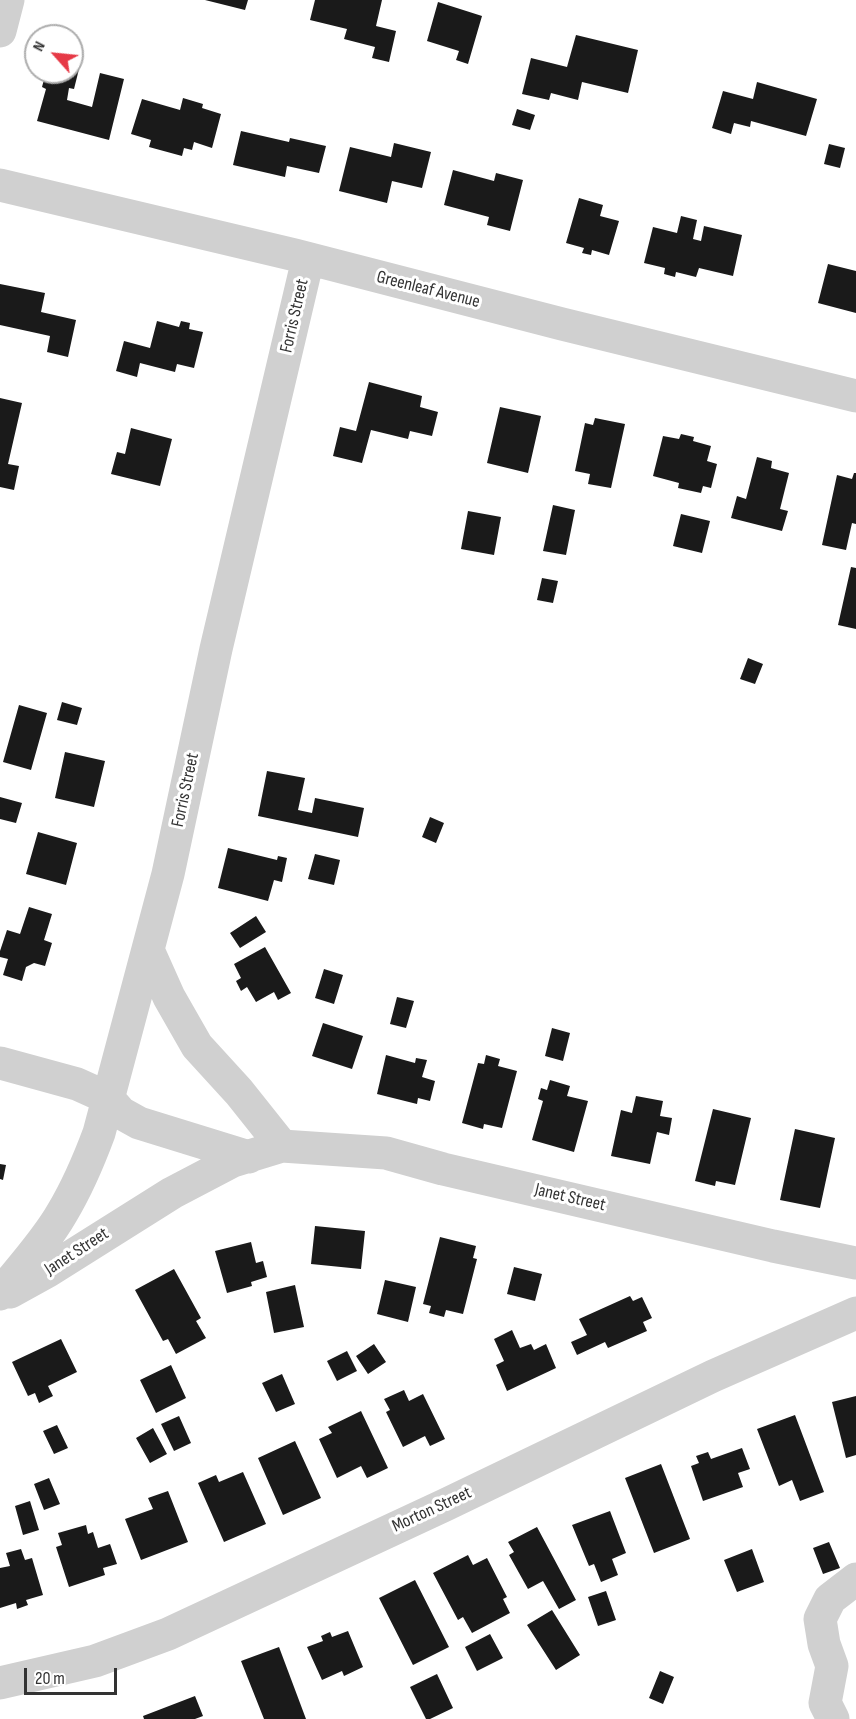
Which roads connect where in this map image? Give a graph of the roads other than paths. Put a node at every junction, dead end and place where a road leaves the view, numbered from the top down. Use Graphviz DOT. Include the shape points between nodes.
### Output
graph roads {
  1 [pos="8,0"];
  2 [pos="0,31"];
  3 [pos="0,185"];
  4 [pos="308,259"];
  5 [pos="856,396"];
  6 [pos="148,950"];
  7 [pos="0,1063"];
  8 [pos="108,1098"];
  9 [pos="282,1146"];
  10 [pos="249,1156"];
  11 [pos="856,1263"];
  12 [pos="0,1296"];
  13 [pos="856,1313"];
  14 [pos="856,1579"];
  15 [pos="0,1683"];
  16 [pos="833,1719"];
  1 -- 2 [label="street"];
  3 -- 4 [label="street, Greenleaf Avenue"];
  4 -- 5 [label="street, Greenleaf Avenue"];
  4 -- 6 [label="street, Forris Street"];
  6 -- 8 [label="street, Forris Street"];
  6 -- 9 [label="street" via="197,1046"];
  7 -- 8 [label="street" via="77,1084"];
  8 -- 10 [label="street" via="121,1113 139,1123"];
  8 -- 12 [label="street, Forris Street" via="89,1161 63,1212"];
  9 -- 10 [label="street, Janet Street"];
  9 -- 11 [label="street, Janet Street" via="386,1153"];
  10 -- 12 [label="street, Janet Street" via="172,1193 48,1271"];
  13 -- 15 [label="street, Morton Street" via="713,1376 168,1634 95,1661"];
  14 -- 16 [label="street" via="830,1599 820,1619 832,1666 825,1703"];
}
